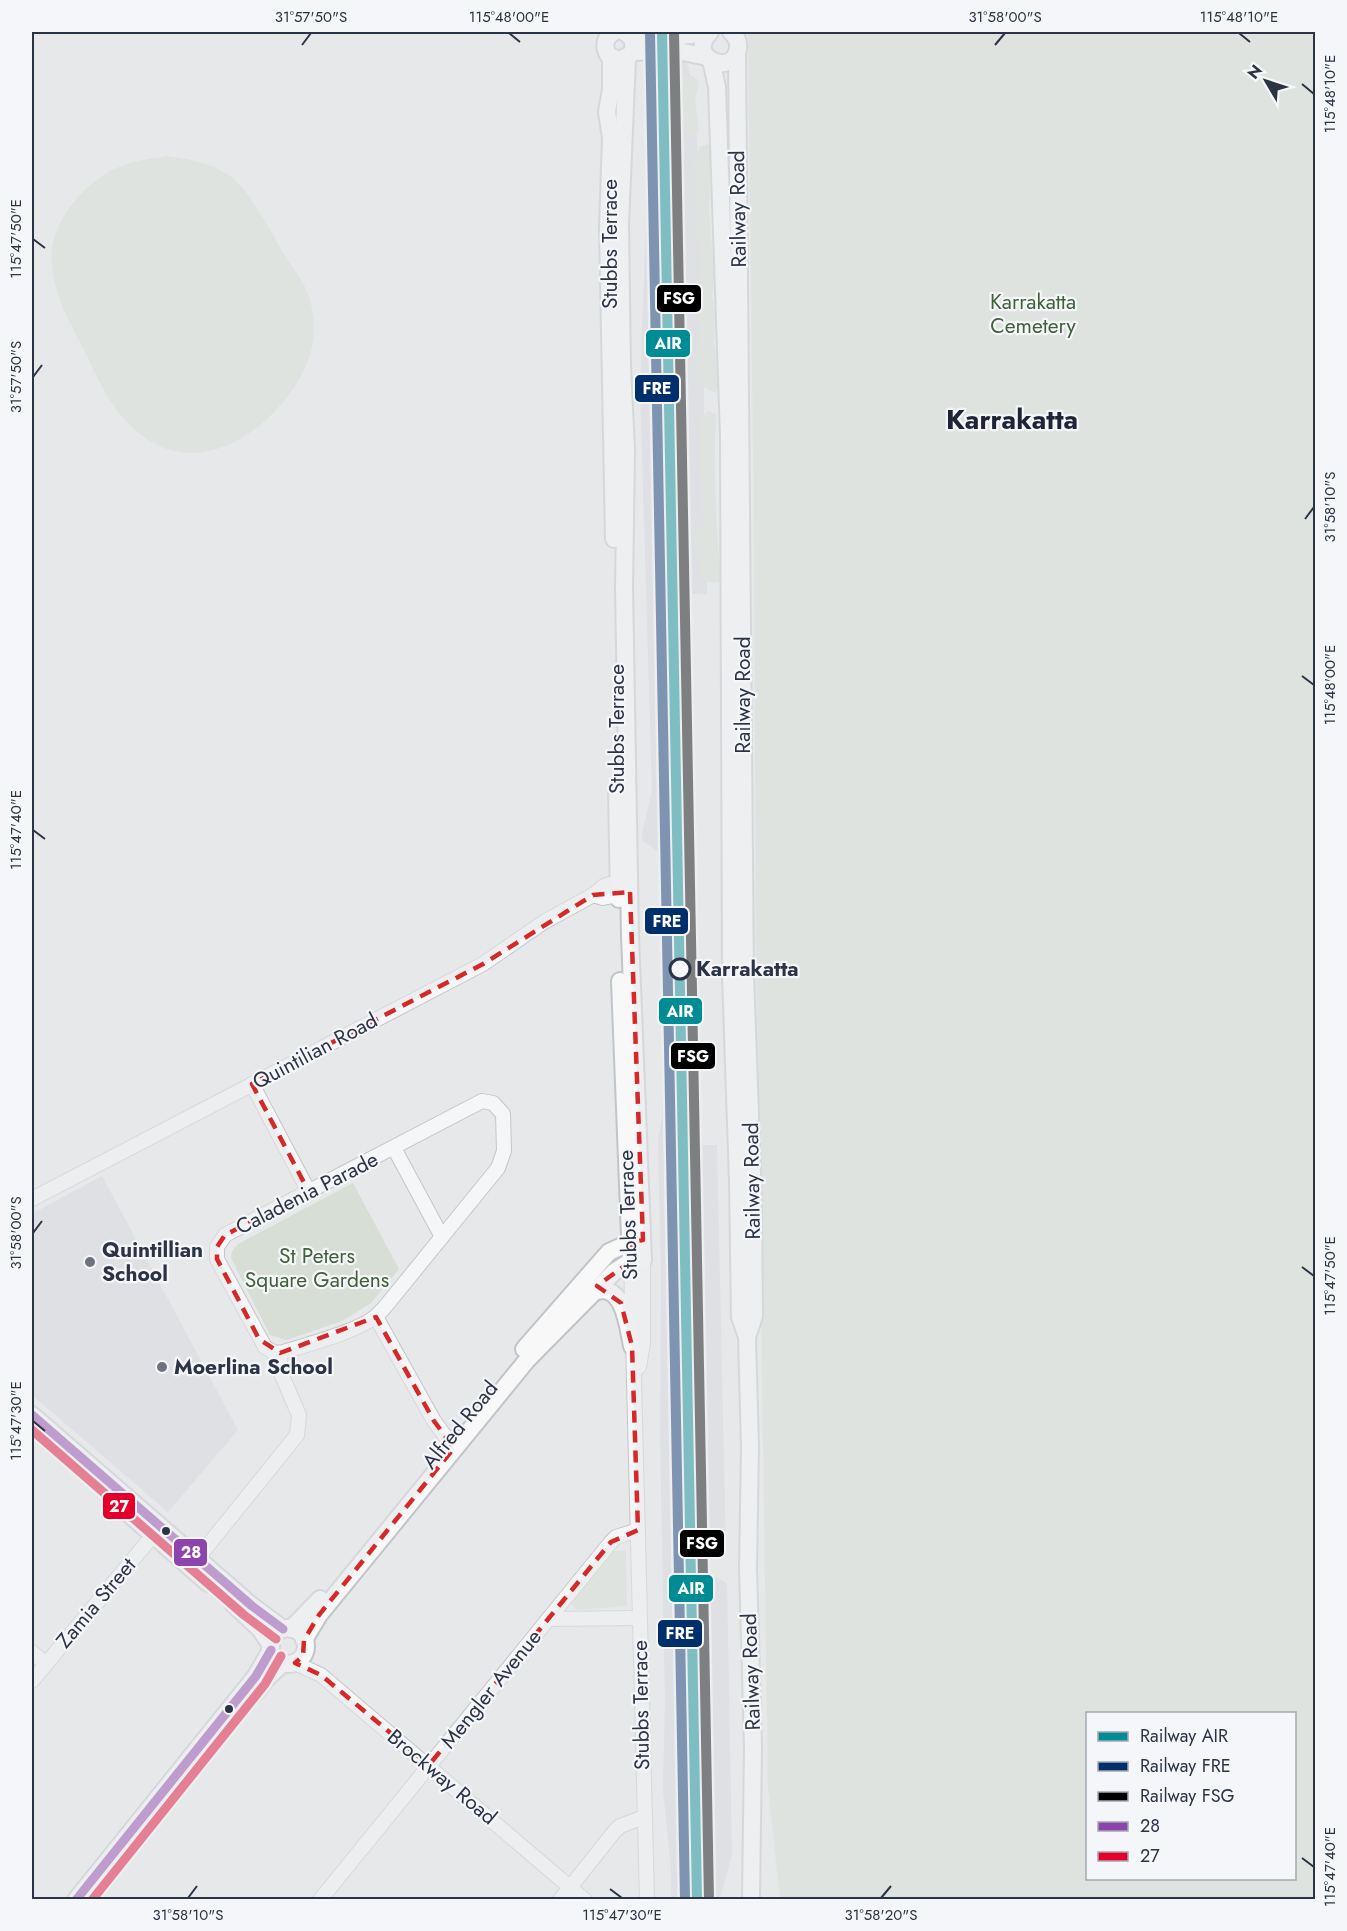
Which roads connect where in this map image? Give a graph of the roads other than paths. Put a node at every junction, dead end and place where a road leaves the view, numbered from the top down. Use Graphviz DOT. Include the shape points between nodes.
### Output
graph roads {
  1 [pos="709,32"];
  2 [pos="733,32"];
  3 [pos="621,40"];
  4 [pos="737,52"];
  5 [pos="709,59"];
  6 [pos="624,888"];
  7 [pos="252,1084"];
  8 [pos="394,1148"];
  9 [pos="309,1192"];
  10 [pos="32,1199"];
  11 [pos="442,1237"];
  12 [pos="637,1241"];
  13 [pos="637,1261"];
  14 [pos="594,1292"];
  15 [pos="376,1317"];
  16 [pos="747,1337"];
  17 [pos="632,1346"];
  18 [pos="280,1353"];
  19 [pos="635,1402"];
  20 [pos="32,1415"];
  21 [pos="32,1430"];
  22 [pos="451,1444"];
  23 [pos="157,1530"];
  24 [pos="638,1530"];
  25 [pos="194,1563"];
  26 [pos="548,1618"];
  27 [pos="639,1618"];
  28 [pos="293,1633"];
  29 [pos="271,1647"];
  30 [pos="32,1652"];
  31 [pos="289,1663"];
  32 [pos="46,1664"];
  33 [pos="32,1681"];
  34 [pos="429,1765"];
  35 [pos="644,1817"];
  36 [pos="752,1879"];
  37 [pos="570,1887"];
  38 [pos="76,1899"];
  39 [pos="88,1899"];
  40 [pos="320,1899"];
  41 [pos="560,1899"];
  42 [pos="585,1899"];
  43 [pos="647,1899"];
  44 [pos="751,1899"];
  45 [pos="756,1899"];
  1 -- 3 [label="main road"];
  1 -- 5 [label="main road, Railway Road" via="703,42"];
  2 -- 4 [label="main road, Railway Road"];
  3 -- 5 [label="main road"];
  3 -- 6 [label="main road, Stubbs Terrace" via="607,112 611,138 609,367"];
  4 -- 5 [label="main road" via="726,62"];
  4 -- 16 [label="main road, Railway Road" via="745,986 754,1316"];
  5 -- 16 [label="main road, Railway Road" via="717,87 729,436 731,976 740,1317"];
  6 -- 7 [label="street, Quintilian Road" via="603,898 593,895 544,922 483,964"];
  6 -- 12 [label="main road, Stubbs Terrace" via="621,1029"];
  7 -- 9 [label="street"];
  7 -- 10 [label="street, Quintilian Road"];
  8 -- 9 [label="street, Caladenia Parade"];
  8 -- 11 [label="street"];
  8 -- 11 [label="street, Caladenia Parade" via="482,1101 493,1103 503,1114 504,1151 498,1167"];
  9 -- 18 [label="street, Caladenia Parade" via="225,1235 217,1247 217,1260 259,1339 265,1347"];
  11 -- 15 [label="street, Caladenia Parade"];
  12 -- 13 [label="main road, Stubbs Terrace"];
  12 -- 22 [label="main road, Alfred Road" via="609,1252 531,1340"];
  13 -- 14 [label="main road, Alfred Road" via="614,1272"];
  13 -- 17 [label="street, Stubbs Terrace"];
  13 -- 19 [label="street, Stubbs Terrace" via="642,1343"];
  14 -- 17 [label="main road" via="605,1290 621,1303"];
  14 -- 22 [label="main road, Alfred Road"];
  15 -- 18 [label="street, Caladenia Parade"];
  15 -- 22 [label="street"];
  16 -- 36 [label="main road, Railway Road"];
  17 -- 19 [label="street, Stubbs Terrace"];
  18 -- 25 [label="street" via="280,1371 299,1415 297,1435"];
  19 -- 24 [label="street, Stubbs Terrace"];
  20 -- 23 [label="main road"];
  21 -- 23 [label="main road"];
  22 -- 28 [label="main road, Alfred Road" via="319,1615"];
  23 -- 25 [label="main road"];
  23 -- 32 [label="street, Zamia Street"];
  24 -- 26 [label="street, Mengler Avenue" via="616,1537"];
  24 -- 27 [label="street, Stubbs Terrace"];
  25 -- 28 [label="main road"];
  25 -- 29 [label="main road" via="246,1615"];
  26 -- 27 [label="street, Mengler Avenue"];
  26 -- 34 [label="street, Mengler Avenue"];
  27 -- 35 [label="street, Stubbs Terrace"];
  28 -- 29 [label="main road, Alfred Road" via="274,1635"];
  28 -- 31 [label="main road, Alfred Road" via="306,1645 303,1656"];
  29 -- 31 [label="main road" via="275,1658"];
  29 -- 38 [label="main road, Alfred Road" via="256,1676"];
  30 -- 32 [label="street"];
  31 -- 34 [label="street, Brockway Road" via="321,1675"];
  31 -- 39 [label="main road, Alfred Road" via="266,1679"];
  32 -- 33 [label="street, Zamia Street"];
  34 -- 37 [label="street, Brockway Road"];
  34 -- 40 [label="street, Mengler Avenue"];
  35 -- 37 [label="street" via="620,1826"];
  35 -- 43 [label="street, Stubbs Terrace"];
  36 -- 44 [label="main road, Railway Road"];
  36 -- 45 [label="main road"];
  37 -- 41 [label="street"];
  37 -- 42 [label="street, Brockway Road"];
}
